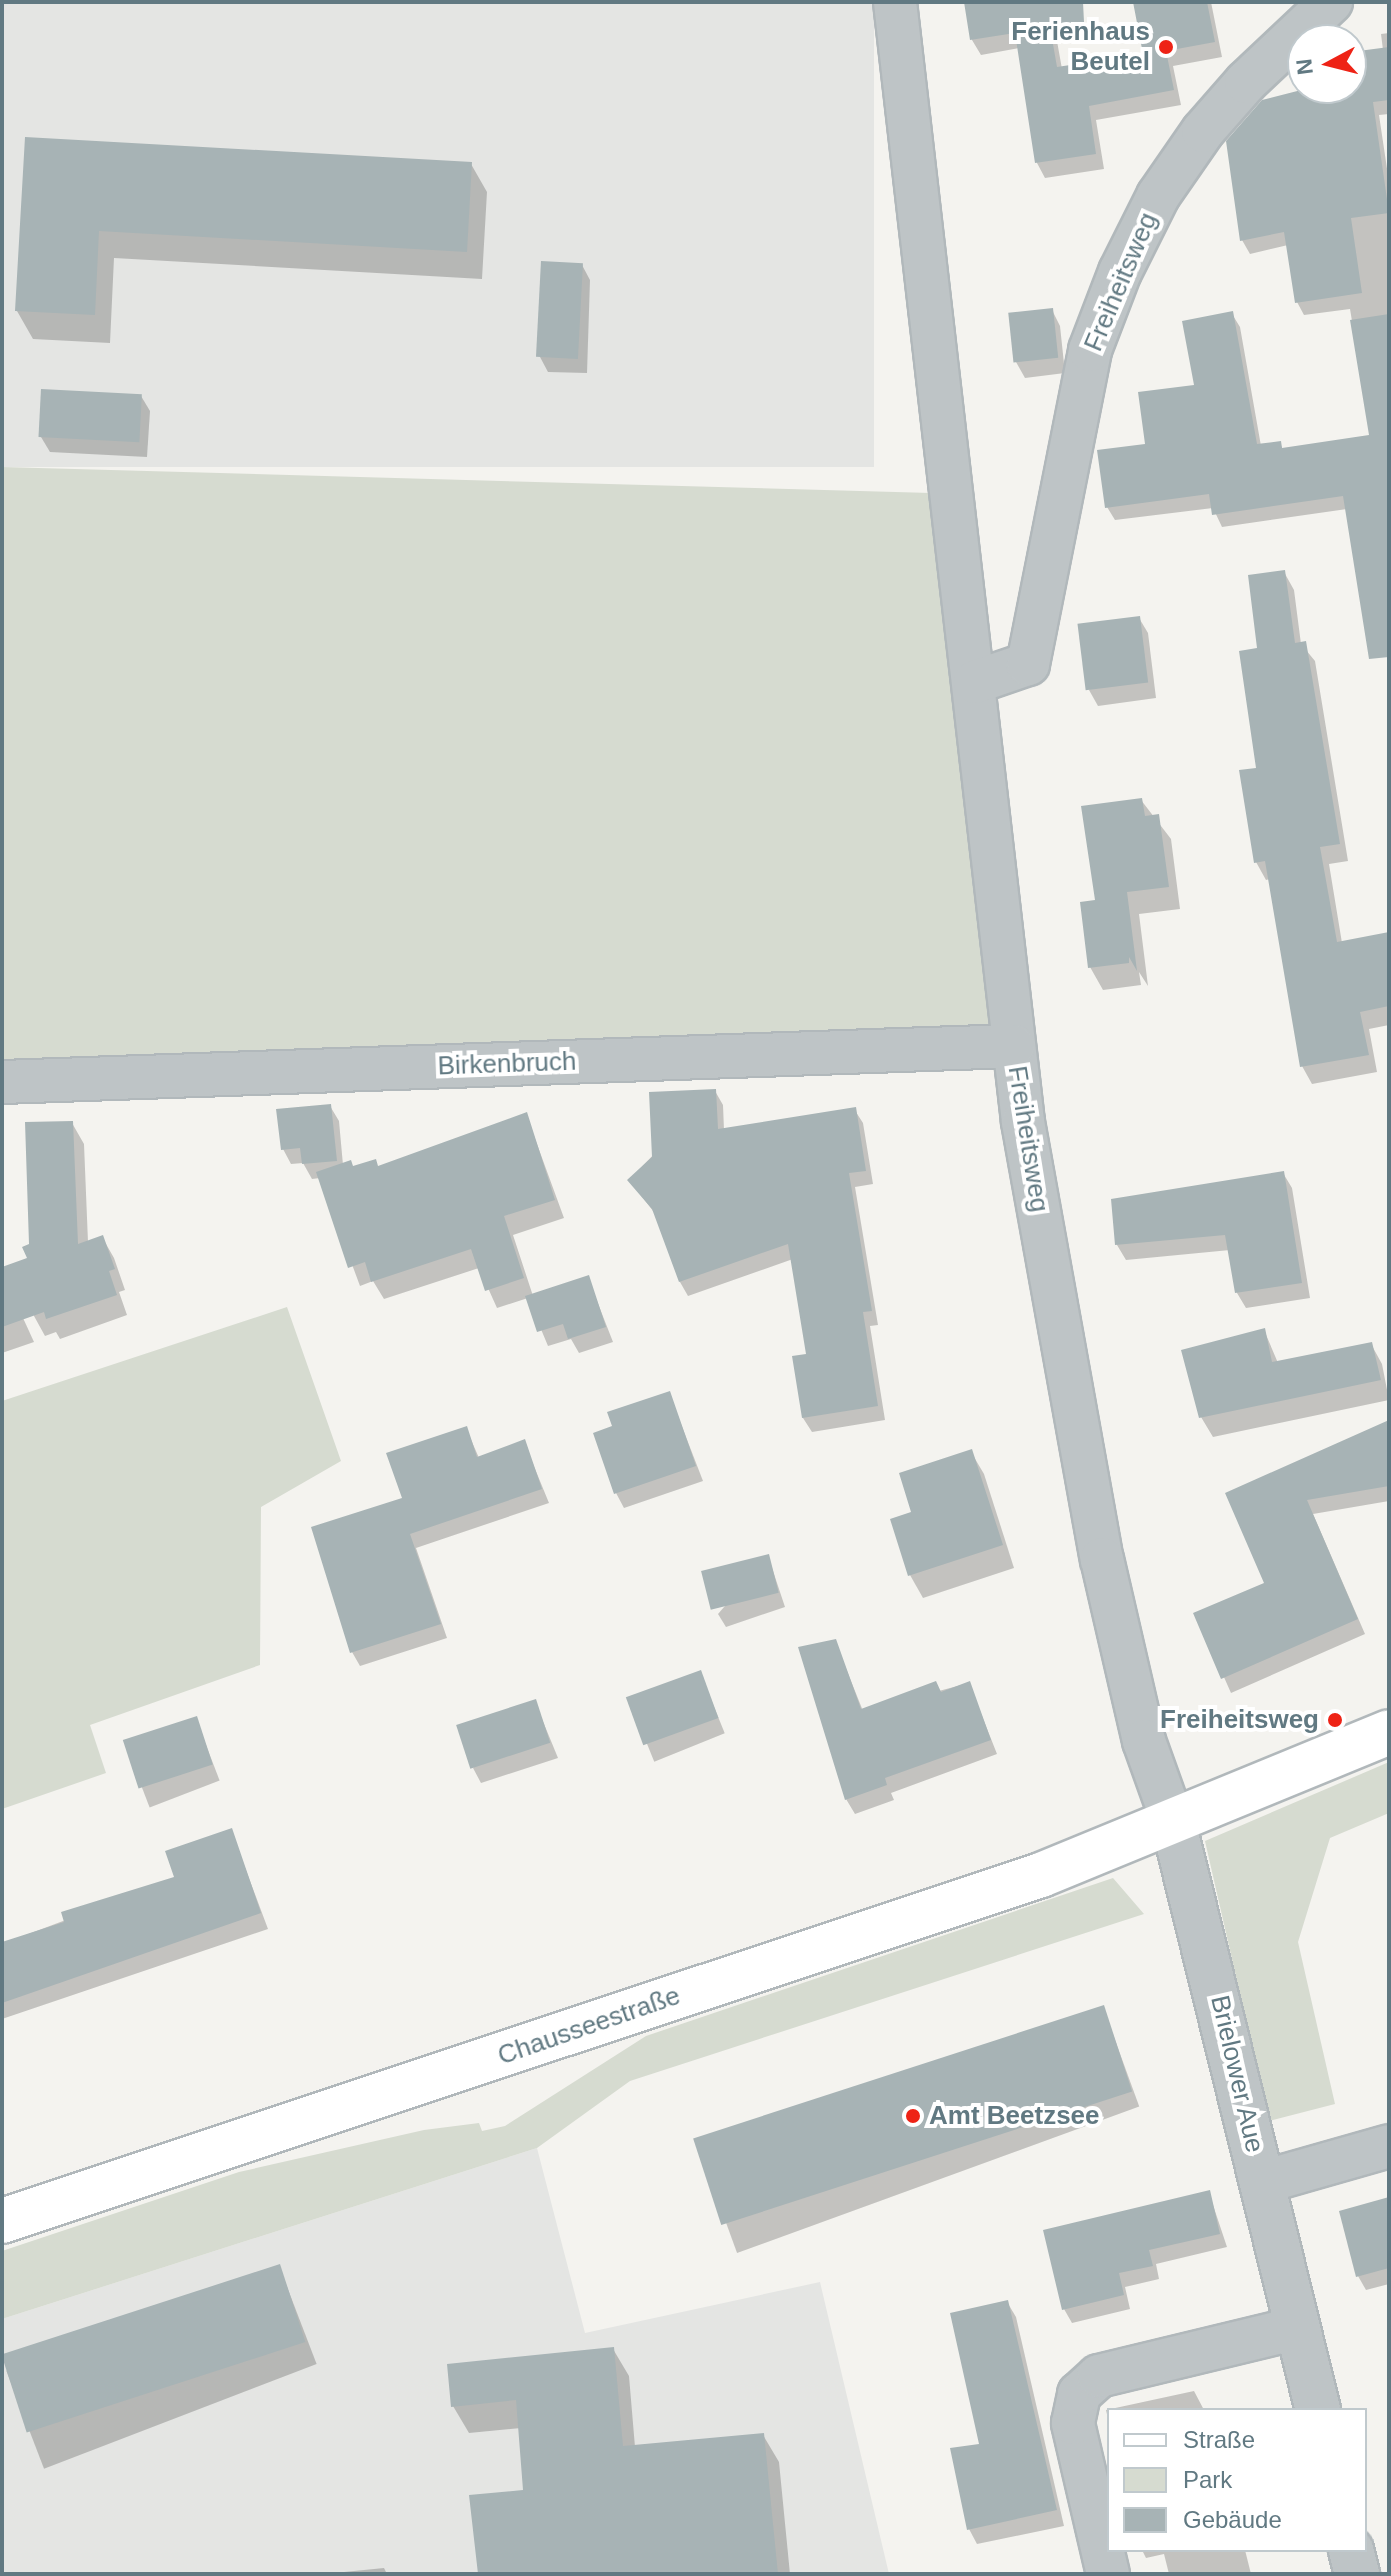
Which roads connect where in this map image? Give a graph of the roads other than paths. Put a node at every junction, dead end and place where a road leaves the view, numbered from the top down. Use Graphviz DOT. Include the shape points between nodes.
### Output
graph roads {
  1 [pos="895,2"];
  2 [pos="1331,2"];
  3 [pos="975,682"];
  4 [pos="1013,1046"];
  5 [pos="2,1082"];
  6 [pos="1389,1732"];
  7 [pos="1173,1822"];
  8 [pos="1389,2146"];
  9 [pos="1263,2182"];
  10 [pos="2,2221"];
  11 [pos="1298,2328"];
  12 [pos="1318,2408"];
  13 [pos="1352,2552"];
  14 [pos="1108,2574"];
  15 [pos="1357,2574"];
  1 -- 3 [label="street, Freiheitsweg"];
  2 -- 3 [label="street, Freiheitsweg" via="1238,92 1158,196 1120,272 1090,350 1028,664"];
  3 -- 4 [label="street, Freiheitsweg"];
  4 -- 5 [label="street, Birkenbruch"];
  4 -- 7 [label="street, Freiheitsweg" via="1102,1559 1144,1741"];
  6 -- 7 [label="main road, Chausseestraße"];
  7 -- 9 [label="street, Brielower Aue"];
  7 -- 10 [label="main road, Chausseestraße" via="1041,1875"];
  8 -- 9 [label="street"];
  9 -- 11 [label="street, Brielower Aue"];
  11 -- 12 [label="street, Brielower Aue"];
  11 -- 14 [label="street" via="1099,2376 1079,2394 1073,2423"];
  13 -- 15 [label="street"];
}
